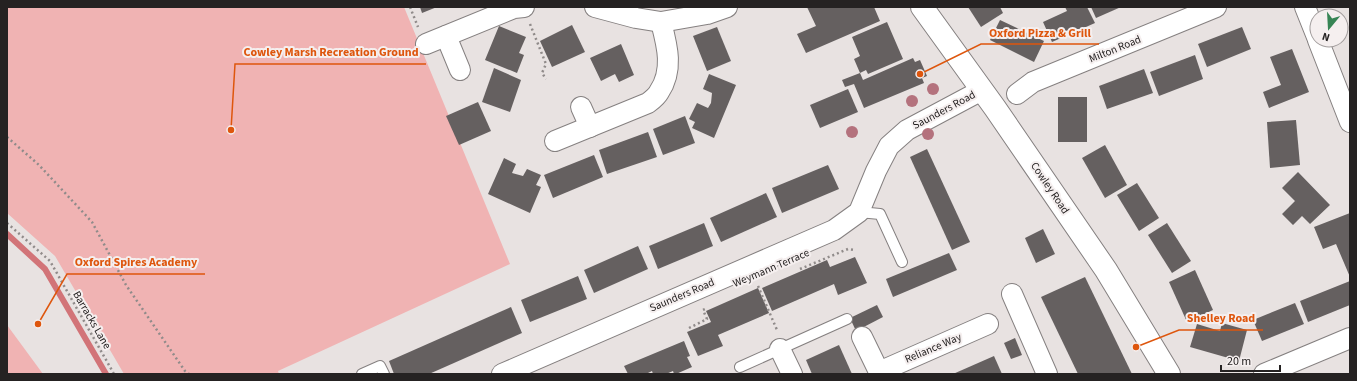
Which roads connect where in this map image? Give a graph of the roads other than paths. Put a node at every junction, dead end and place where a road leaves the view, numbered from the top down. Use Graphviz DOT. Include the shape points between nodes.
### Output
graph roads {
  1 [pos="524,7"];
  2 [pos="595,7"];
  3 [pos="728,7"];
  4 [pos="922,7"];
  5 [pos="1216,7"];
  6 [pos="1305,7"];
  7 [pos="1309,17"];
  8 [pos="661,22"];
  9 [pos="446,36"];
  10 [pos="426,44"];
  11 [pos="1321,48"];
  12 [pos="460,70"];
  13 [pos="982,90"];
  14 [pos="1017,94"];
  15 [pos="581,107"];
  16 [pos="1350,122"];
  17 [pos="590,127"];
  18 [pos="555,141"];
  19 [pos="859,212"];
  20 [pos="902,262"];
  21 [pos="1012,294"];
  22 [pos="847,319"];
  23 [pos="988,324"];
  24 [pos="862,337"];
  25 [pos="1350,338"];
  26 [pos="783,348"];
  27 [pos="740,367"];
  28 [pos="879,373"];
  29 [pos="362,374"];
  30 [pos="384,374"];
  31 [pos="502,374"];
  32 [pos="792,374"];
  33 [pos="1047,374"];
  34 [pos="1169,374"];
  35 [pos="1264,374"];
  1 -- 9 [label="street" via="514,8"];
  2 -- 8 [label="street"];
  3 -- 8 [label="street" via="707,14"];
  4 -- 13 [label="main road, Cowley Road"];
  5 -- 14 [label="street, Milton Road" via="1033,82"];
  6 -- 7 [label="street"];
  8 -- 17 [label="street" via="668,49 668,72 659,92 648,103"];
  9 -- 10 [label="street"];
  9 -- 12 [label="street"];
  11 -- 16 [label="street"];
  13 -- 19 [label="street, Saunders Road" via="907,130 889,146"];
  13 -- 34 [label="main road, Cowley Road" via="1106,270"];
  15 -- 17 [label="street"];
  17 -- 18 [label="street"];
  19 -- 20 [label="lane" via="880,214"];
  19 -- 31 [label="street, Saunders Road" via="834,230"];
  21 -- 33 [label="street"];
  22 -- 26 [label="lane"];
  23 -- 28 [label="street, Reliance Way"];
  24 -- 28 [label="street, Reliance Way"];
  25 -- 35 [label="street"];
  26 -- 27 [label="lane"];
  26 -- 32 [label="street"];
  29 -- 30 [label="lane" via="380,366"];
}
